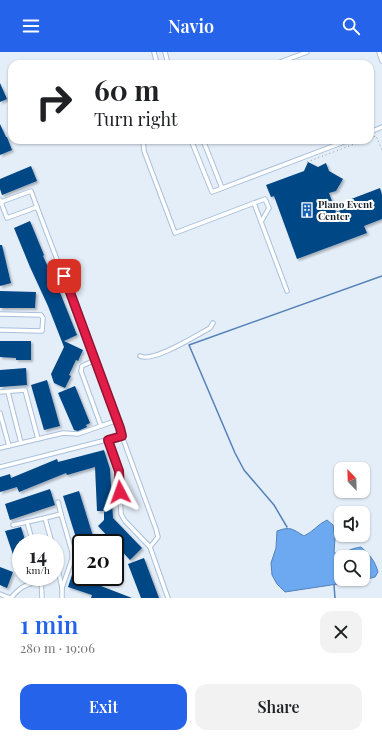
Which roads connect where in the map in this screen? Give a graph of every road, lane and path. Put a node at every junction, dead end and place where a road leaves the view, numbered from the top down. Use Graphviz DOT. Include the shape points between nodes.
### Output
graph roads {
  1 [pos="307,52"];
  2 [pos="379,52"];
  3 [pos="286,60"];
  4 [pos="382,61"];
  5 [pos="374,137"];
  6 [pos="143,144"];
  7 [pos="193,144"];
  8 [pos="205,144"];
  9 [pos="338,144"];
  10 [pos="382,150"];
  11 [pos="222,188"];
  12 [pos="0,201"];
  13 [pos="254,203"];
  14 [pos="37,207"];
  15 [pos="261,222"];
  16 [pos="287,291"];
  17 [pos="0,314"];
  18 [pos="213,323"];
  19 [pos="0,330"];
  20 [pos="140,356"];
  21 [pos="95,360"];
  22 [pos="0,392"];
  23 [pos="8,392"];
  24 [pos="0,413"];
  25 [pos="118,420"];
  26 [pos="101,426"];
  27 [pos="122,436"];
  28 [pos="38,439"];
  29 [pos="108,440"];
  30 [pos="22,443"];
  31 [pos="9,446"];
  32 [pos="0,448"];
  33 [pos="0,467"];
  34 [pos="58,502"];
  35 [pos="61,514"];
  36 [pos="45,518"];
  37 [pos="27,522"];
  38 [pos="13,525"];
  39 [pos="30,534"];
  40 [pos="49,534"];
  41 [pos="150,547"];
  42 [pos="24,586"];
  43 [pos="42,586"];
  44 [pos="62,588"];
  45 [pos="0,594"];
  46 [pos="11,598"];
  47 [pos="42,598"];
  48 [pos="62,598"];
  49 [pos="168,598"];
  1 -- 3 [label="lane"];
  2 -- 4 [label="lane"];
  5 -- 10 [label="path" via="376,136"];
  6 -- 13 [label="lane" via="175,233"];
  7 -- 11 [label="lane" via="212,192"];
  8 -- 11 [label="lane"];
  9 -- 11 [label="lane"];
  12 -- 14 [label="lane" via="8,218"];
  12 -- 14 [label="lane" via="31,190"];
  13 -- 15 [label="lane"];
  13 -- 15 [label="lane" via="265,199 267,203 268,208"];
  14 -- 21 [label="lane"];
  15 -- 16 [label="lane"];
  17 -- 19 [label="lane" via="41,315 44,318 42,331"];
  18 -- 20 [label="lane" via="210,328 167,351 148,358"];
  21 -- 25 [label="lane"];
  21 -- 26 [label="lane" via="82,366 80,371"];
  22 -- 23 [label="lane"];
  23 -- 28 [label="lane" via="25,390"];
  23 -- 30 [label="lane"];
  24 -- 31 [label="lane"];
  25 -- 26 [label="lane"];
  25 -- 27 [label="lane"];
  26 -- 28 [label="lane" via="78,434 63,433"];
  27 -- 29 [label="lane"];
  27 -- 41 [label="lane" via="158,537"];
  28 -- 30 [label="lane"];
  29 -- 33 [label="lane"];
  29 -- 41 [label="lane" via="119,471 121,514 125,522"];
  30 -- 31 [label="lane"];
  31 -- 32 [label="lane"];
  34 -- 35 [label="lane"];
  35 -- 36 [label="lane"];
  35 -- 44 [label="lane" via="72,552"];
  36 -- 37 [label="lane"];
  36 -- 40 [label="lane"];
  37 -- 38 [label="lane"];
  37 -- 39 [label="lane"];
  41 -- 49 [label="lane"];
  42 -- 46 [label="lane" via="18,588"];
  43 -- 47 [label="lane"];
  44 -- 48 [label="lane"];
  45 -- 46 [label="lane"];
}
